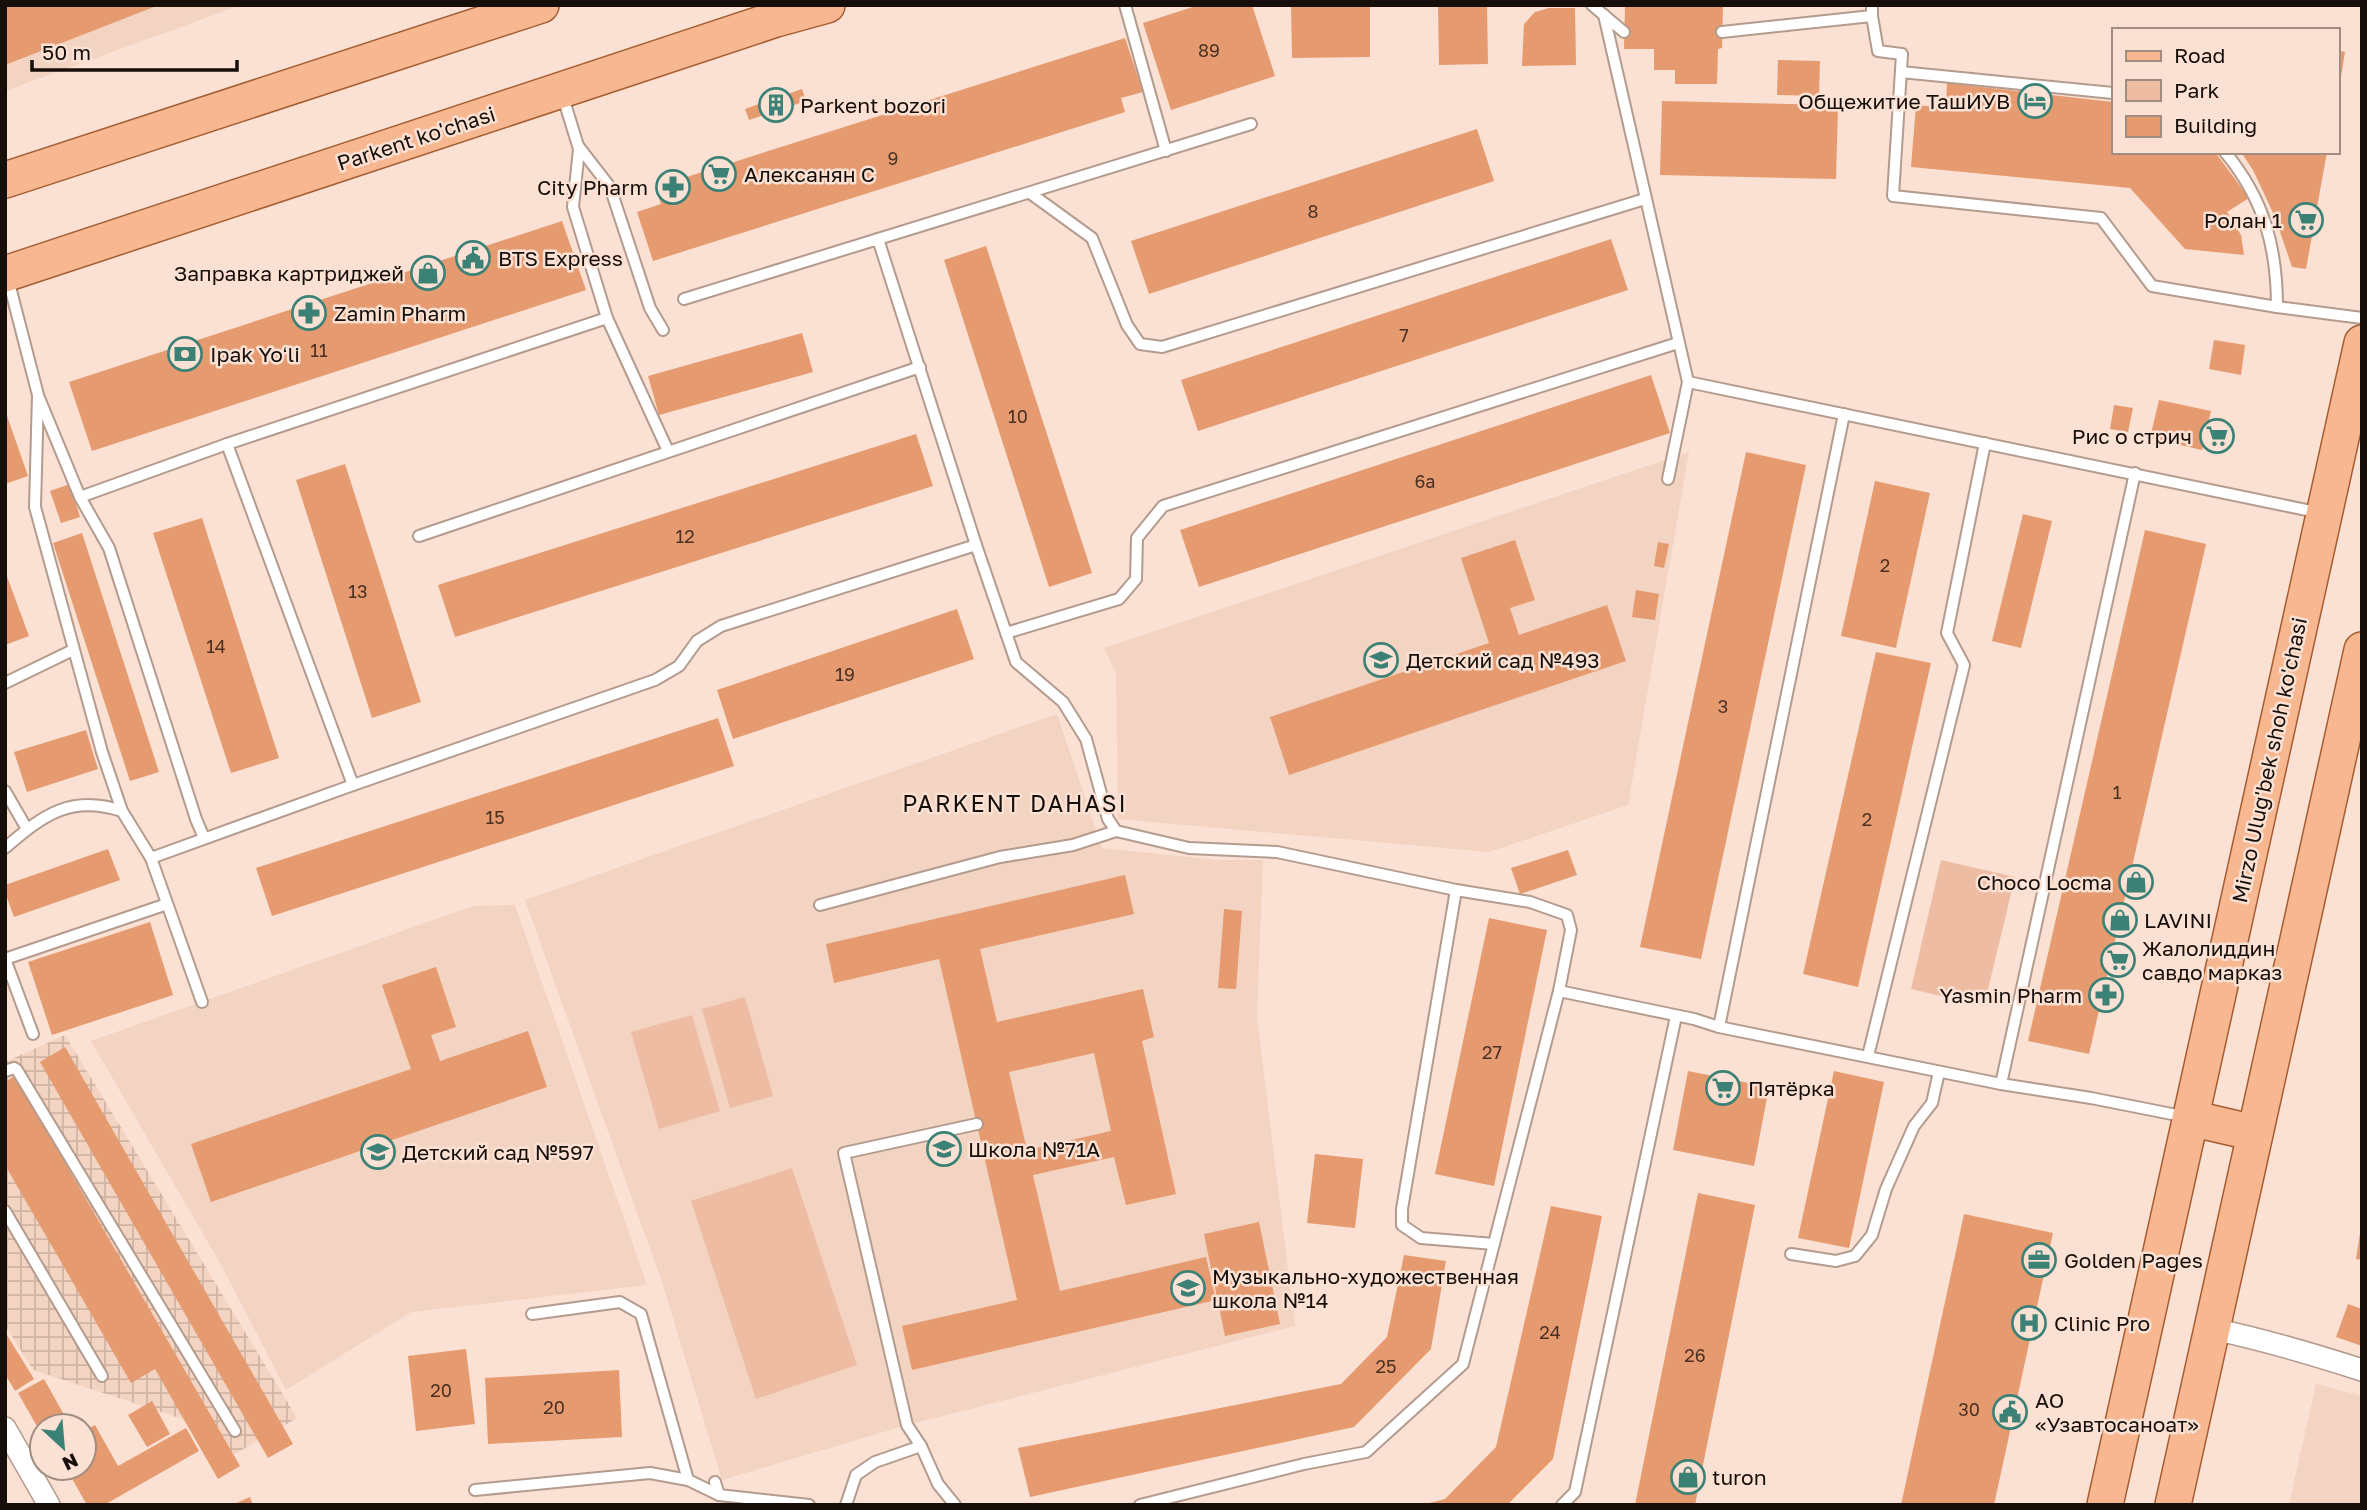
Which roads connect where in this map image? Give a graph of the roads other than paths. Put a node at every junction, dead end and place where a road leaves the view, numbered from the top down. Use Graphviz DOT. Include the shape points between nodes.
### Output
graph roads {
  1 [pos="541,5"];
  2 [pos="827,5"];
  3 [pos="1125,5"];
  4 [pos="1592,5"];
  5 [pos="1872,11"];
  6 [pos="1604,15"];
  7 [pos="1624,32"];
  8 [pos="1722,32"];
  9 [pos="1901,72"];
  10 [pos="560,90"];
  11 [pos="2112,93"];
  12 [pos="1251,124"];
  13 [pos="579,147"];
  14 [pos="1166,151"];
  15 [pos="2227,154"];
  16 [pos="5,180"];
  17 [pos="1030,192"];
  18 [pos="1645,199"];
  19 [pos="878,239"];
  20 [pos="6,274"];
  21 [pos="684,299"];
  22 [pos="2277,307"];
  23 [pos="607,318"];
  24 [pos="2362,318"];
  25 [pos="663,330"];
  26 [pos="1678,343"];
  27 [pos="2362,343"];
  28 [pos="920,367"];
  29 [pos="1688,382"];
  30 [pos="38,396"];
  31 [pos="1844,414"];
  32 [pos="1984,443"];
  33 [pos="227,444"];
  34 [pos="668,451"];
  35 [pos="2136,473"];
  36 [pos="1668,479"];
  37 [pos="80,497"];
  38 [pos="2324,514"];
  39 [pos="419,536"];
  40 [pos="976,545"];
  41 [pos="1006,633"];
  42 [pos="2362,649"];
  43 [pos="74,650"];
  44 [pos="5,684"];
  45 [pos="353,785"];
  46 [pos="5,790"];
  47 [pos="122,811"];
  48 [pos="27,829"];
  49 [pos="1116,831"];
  50 [pos="204,838"];
  51 [pos="5,848"];
  52 [pos="151,858"];
  53 [pos="1457,890"];
  54 [pos="167,904"];
  55 [pos="820,905"];
  56 [pos="5,959"];
  57 [pos="1559,991"];
  58 [pos="202,1002"];
  59 [pos="1676,1016"];
  60 [pos="1719,1027"];
  61 [pos="33,1034"];
  62 [pos="1868,1056"];
  63 [pos="5,1071"];
  64 [pos="1939,1072"];
  65 [pos="2001,1084"];
  66 [pos="2190,1118"];
  67 [pos="977,1124"];
  68 [pos="2255,1133"];
  69 [pos="5,1212"];
  70 [pos="1494,1244"];
  71 [pos="1791,1254"];
  72 [pos="533,1314"];
  73 [pos="2212,1329"];
  74 [pos="2362,1370"];
  75 [pos="102,1376"];
  76 [pos="5,1428"];
  77 [pos="235,1431"];
  78 [pos="920,1446"];
  79 [pos="688,1480"];
  80 [pos="715,1482"];
  81 [pos="475,1490"];
  82 [pos="719,1495"];
  83 [pos="49,1505"];
  84 [pos="809,1505"];
  85 [pos="846,1505"];
  86 [pos="955,1505"];
  87 [pos="1140,1505"];
  88 [pos="1562,1505"];
  89 [pos="2105,1505"];
  90 [pos="2173,1505"];
  1 -- 16 [label="main road"];
  2 -- 10 [label="main road, Parkent ko'chasi"];
  3 -- 14 [label="lane"];
  4 -- 6 [label="lane"];
  5 -- 8 [label="lane"];
  5 -- 9 [label="lane" via="1878,51 1902,54"];
  6 -- 7 [label="lane"];
  6 -- 18 [label="lane"];
  9 -- 11 [label="lane"];
  9 -- 22 [label="lane" via="1893,196 2101,218 2152,286"];
  10 -- 13 [label="lane"];
  10 -- 20 [label="main road, Parkent ko'chasi"];
  12 -- 14 [label="lane"];
  13 -- 23 [label="lane" via="573,207"];
  13 -- 25 [label="lane" via="610,187 650,309"];
  14 -- 17 [label="lane"];
  15 -- 22 [label="lane" via="2259,203 2273,246"];
  17 -- 18 [label="lane" via="1092,238 1127,325 1140,344 1162,348"];
  17 -- 19 [label="lane"];
  18 -- 26 [label="lane"];
  19 -- 21 [label="lane"];
  19 -- 28 [label="lane"];
  20 -- 30 [label="lane"];
  22 -- 24 [label="lane"];
  23 -- 33 [label="lane"];
  23 -- 34 [label="lane"];
  26 -- 29 [label="lane"];
  26 -- 41 [label="lane" via="1163,506 1137,538 1136,579 1119,599"];
  27 -- 38 [label="main road, Mirzo Ulug'bek shoh ko'chasi"];
  28 -- 34 [label="lane"];
  28 -- 40 [label="lane"];
  29 -- 31 [label="lane"];
  29 -- 36 [label="lane"];
  30 -- 37 [label="lane"];
  30 -- 43 [label="lane" via="35,506"];
  31 -- 32 [label="lane"];
  31 -- 60 [label="lane"];
  32 -- 35 [label="lane"];
  32 -- 62 [label="lane" via="1947,633 1964,665"];
  33 -- 37 [label="lane"];
  33 -- 45 [label="lane"];
  34 -- 39 [label="lane"];
  35 -- 38 [label="lane"];
  35 -- 65 [label="lane"];
  37 -- 50 [label="lane" via="109,548"];
  38 -- 66 [label="main road, Mirzo Ulug'bek shoh ko'chasi"];
  40 -- 41 [label="lane"];
  40 -- 45 [label="lane" via="721,626 697,641 679,666 655,680"];
  41 -- 49 [label="lane" via="1016,662 1063,702 1086,739 1108,819"];
  42 -- 68 [label="main road"];
  43 -- 44 [label="lane"];
  43 -- 47 [label="lane"];
  45 -- 50 [label="lane"];
  46 -- 48 [label="lane"];
  47 -- 48 [label="lane" via="83,803 59,810"];
  47 -- 52 [label="lane"];
  48 -- 51 [label="lane"];
  49 -- 53 [label="lane" via="1189,848 1277,852"];
  49 -- 55 [label="lane"];
  50 -- 52 [label="lane"];
  52 -- 54 [label="lane"];
  53 -- 57 [label="lane" via="1530,902 1567,915 1571,930"];
  53 -- 70 [label="lane" via="1402,1225 1421,1238"];
  54 -- 56 [label="lane"];
  54 -- 58 [label="lane"];
  56 -- 61 [label="lane"];
  57 -- 59 [label="lane"];
  57 -- 70 [label="lane"];
  59 -- 60 [label="lane"];
  59 -- 88 [label="lane" via="1575,1492"];
  60 -- 62 [label="lane"];
  62 -- 64 [label="lane"];
  63 -- 77 [label="lane" via="17,1070"];
  64 -- 65 [label="lane"];
  64 -- 71 [label="lane" via="1932,1103 1913,1126 1872,1235 1855,1256 1836,1261"];
  65 -- 66 [label="lane"];
  66 -- 68 [label="main road"];
  66 -- 89 [label="main road, Mirzo Ulug'bek shoh ko'chasi"];
  67 -- 78 [label="lane" via="844,1153 907,1425"];
  68 -- 73 [label="main road"];
  69 -- 75 [label="lane"];
  70 -- 87 [label="lane" via="1463,1364 1366,1452"];
  72 -- 79 [label="lane" via="620,1302 641,1314"];
  73 -- 74 [label="street"];
  73 -- 90 [label="main road"];
  76 -- 83 [label="street"];
  78 -- 85 [label="lane" via="875,1462 856,1475"];
  78 -- 86 [label="lane" via="938,1484"];
  79 -- 81 [label="lane" via="650,1473"];
  79 -- 82 [label="lane"];
  80 -- 82 [label="lane"];
  82 -- 84 [label="lane"];
}
